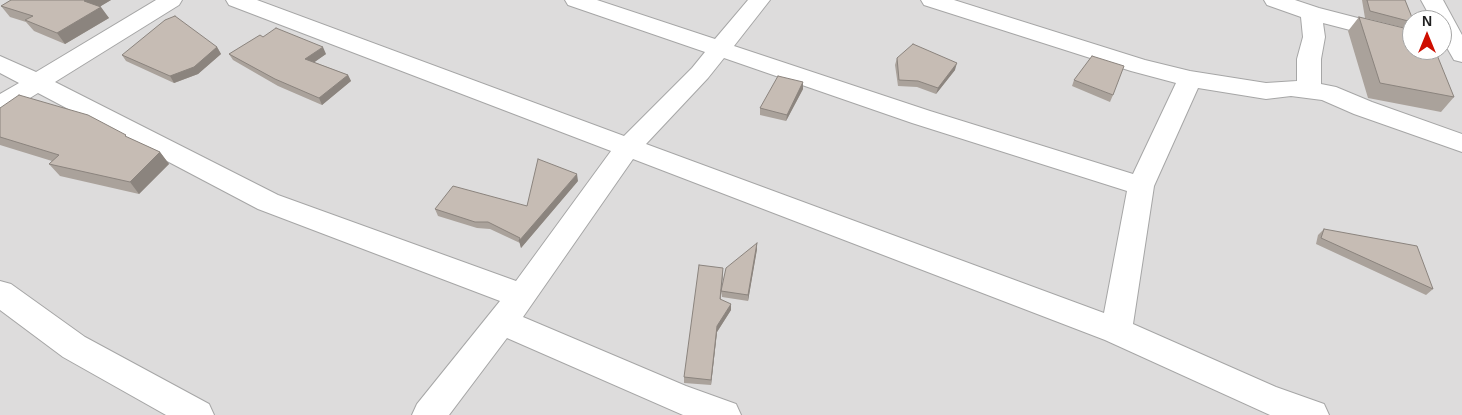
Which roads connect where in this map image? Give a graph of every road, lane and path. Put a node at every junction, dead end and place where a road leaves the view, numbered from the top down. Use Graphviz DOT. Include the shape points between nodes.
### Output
graph roads {
  1 [pos="171,0"];
  2 [pos="237,0"];
  3 [pos="576,0"];
  4 [pos="759,0"];
  5 [pos="1275,0"];
  6 [pos="1432,0"];
  7 [pos="943,1"];
  8 [pos="1310,13"];
  9 [pos="1402,36"];
  10 [pos="1456,47"];
  11 [pos="720,48"];
  12 [pos="0,63"];
  13 [pos="1190,79"];
  14 [pos="36,81"];
  15 [pos="1309,89"];
  16 [pos="0,105"];
  17 [pos="1462,143"];
  18 [pos="629,146"];
  19 [pos="1142,186"];
  20 [pos="0,293"];
  21 [pos="522,296"];
  22 [pos="502,322"];
  23 [pos="1116,330"];
  24 [pos="197,415"];
  25 [pos="429,415"];
  26 [pos="724,415"];
  27 [pos="1312,415"];
  1 -- 14 [label="street"];
  2 -- 18 [label="street"];
  3 -- 11 [label="street"];
  4 -- 11 [label="street"];
  5 -- 8 [label="street"];
  6 -- 10 [label="street"];
  7 -- 13 [label="street" via="1139,66"];
  8 -- 9 [label="street"];
  8 -- 15 [label="street" via="1314,37 1309,58"];
  11 -- 18 [label="street"];
  11 -- 19 [label="street" via="921,117"];
  12 -- 14 [label="street"];
  13 -- 15 [label="street" via="1266,91"];
  13 -- 19 [label="street"];
  14 -- 16 [label="street"];
  14 -- 21 [label="street" via="268,202"];
  15 -- 17 [label="street"];
  18 -- 21 [label="street"];
  18 -- 23 [label="street"];
  19 -- 23 [label="street"];
  20 -- 24 [label="street" via="74,347"];
  21 -- 22 [label="street"];
  22 -- 25 [label="street"];
  22 -- 26 [label="street"];
  23 -- 27 [label="street" via="1268,399"];
}
